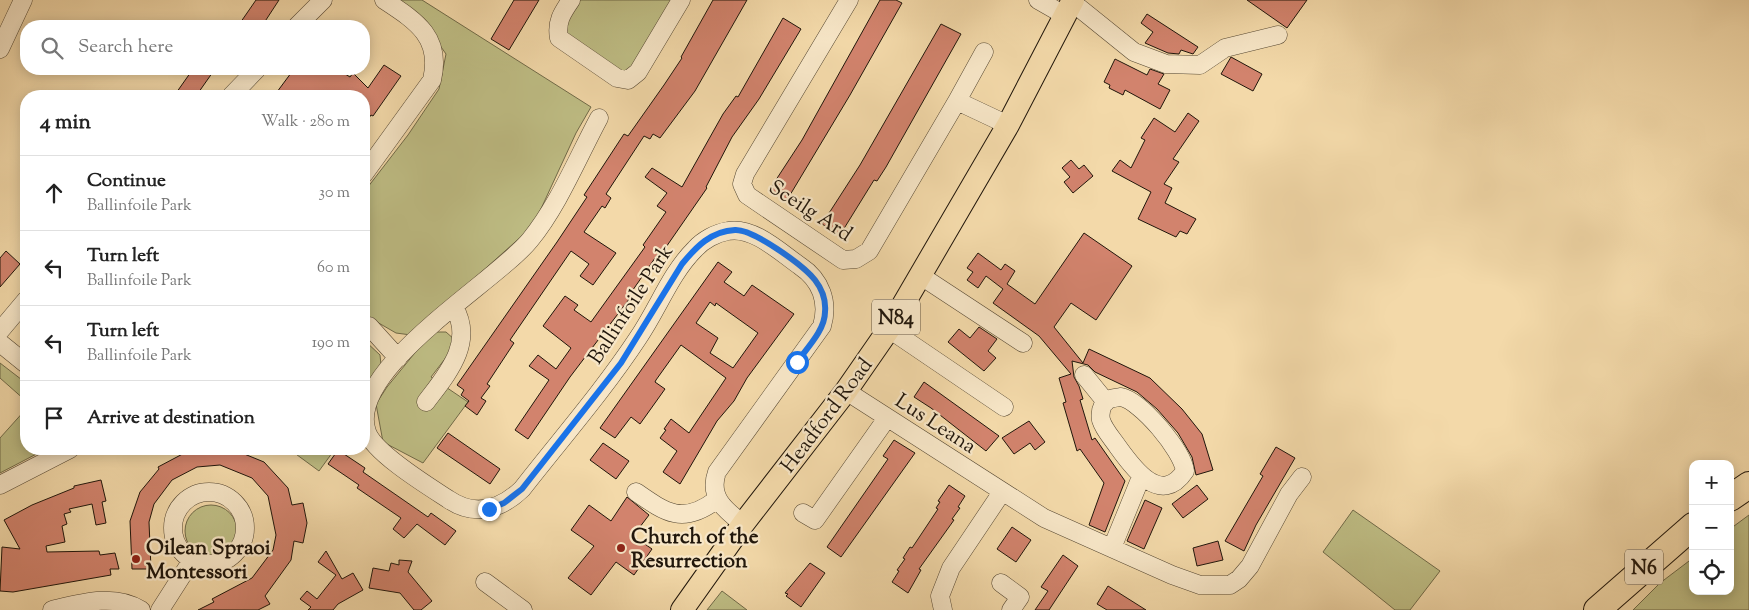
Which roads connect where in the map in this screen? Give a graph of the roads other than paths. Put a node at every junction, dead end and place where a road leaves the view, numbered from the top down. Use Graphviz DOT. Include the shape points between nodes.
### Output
graph roads {
  1 [pos="23,0"];
  2 [pos="323,0"];
  3 [pos="384,0"];
  4 [pos="571,0"];
  5 [pos="681,0"];
  6 [pos="849,0"];
  7 [pos="1038,0"];
  8 [pos="1071,6"];
  9 [pos="303,20"];
  10 [pos="1278,35"];
  11 [pos="0,49"];
  12 [pos="984,52"];
  13 [pos="251,75"];
  14 [pos="237,90"];
  15 [pos="957,100"];
  16 [pos="600,118"];
  17 [pos="1008,125"];
  18 [pos="370,166"];
  19 [pos="921,276"];
  20 [pos="20,307"];
  21 [pos="454,307"];
  22 [pos="370,327"];
  23 [pos="889,329"];
  24 [pos="0,331"];
  25 [pos="0,343"];
  26 [pos="1022,344"];
  27 [pos="398,358"];
  28 [pos="20,359"];
  29 [pos="1084,375"];
  30 [pos="846,391"];
  31 [pos="370,397"];
  32 [pos="426,402"];
  33 [pos="1106,402"];
  34 [pos="1004,407"];
  35 [pos="886,418"];
  36 [pos="370,437"];
  37 [pos="58,455"];
  38 [pos="1142,477"];
  39 [pos="1302,477"];
  40 [pos="0,485"];
  41 [pos="1749,485"];
  42 [pos="636,492"];
  43 [pos="1002,492"];
  44 [pos="1734,495"];
  45 [pos="716,500"];
  46 [pos="803,514"];
  47 [pos="743,524"];
  48 [pos="1689,529"];
  49 [pos="1112,548"];
  50 [pos="192,560"];
  51 [pos="485,582"];
  52 [pos="1001,583"];
  53 [pos="52,610"];
  54 [pos="141,610"];
  55 [pos="160,610"];
  56 [pos="523,610"];
  57 [pos="682,610"];
  58 [pos="943,610"];
  59 [pos="1011,610"];
  60 [pos="1596,610"];
  1 -- 11 [label="street"];
  2 -- 9 [label="street"];
  3 -- 18 [label="street" via="422,27 430,40 435,68 432,80"];
  4 -- 5 [label="street" via="559,18 559,38 617,78 628,80 638,72"];
  6 -- 15 [label="street, Sceilg Ard" via="745,174 742,184 747,195 844,260 856,259 869,251"];
  7 -- 8 [label="street"];
  8 -- 10 [label="street" via="1134,52 1166,64 1200,65 1225,48"];
  8 -- 17 [label="main road, Headford Road / N84"];
  12 -- 15 [label="street, Sceilg Ard"];
  13 -- 14 [label="street"];
  15 -- 17 [label="street"];
  16 -- 21 [label="street, Ballinfoile Park" via="531,240"];
  17 -- 19 [label="main road, Headford Road / N84"];
  19 -- 23 [label="main road, Headford Road / N84"];
  19 -- 26 [label="street"];
  20 -- 24 [label="street"];
  21 -- 27 [label="street, Ballinfoile Park" via="435,320"];
  21 -- 32 [label="street" via="461,330 459,352 452,368"];
  22 -- 27 [label="street"];
  23 -- 30 [label="main road, Headford Road / N84"];
  23 -- 34 [label="street"];
  25 -- 28 [label="street"];
  27 -- 31 [label="street, Ballinfoile Park"];
  29 -- 33 [label="street"];
  30 -- 35 [label="street, Lus Leana"];
  30 -- 47 [label="main road, Headford Road / N84"];
  33 -- 38 [label="street" via="1101,419 1106,430"];
  33 -- 38 [label="street" via="1120,397 1138,404 1184,461 1185,471 1168,486"];
  35 -- 43 [label="street, Lus Leana"];
  35 -- 46 [label="street" via="815,520"];
  36 -- 45 [label="street, Ballinfoile Park" via="415,477 454,504 470,510 497,506 522,489 621,363 694,249 726,231 747,231 810,274 822,291 826,314 817,333 724,460 715,478"];
  37 -- 40 [label="street"];
  38 -- 49 [label="street"];
  39 -- 49 [label="street, Lus Leana" via="1289,494 1250,566 1230,584 1200,585"];
  41 -- 44 [label="highway"];
  42 -- 45 [label="street" via="660,509 681,515 692,514"];
  43 -- 49 [label="street, Lus Leana" via="1044,518"];
  43 -- 58 [label="street" via="951,568 940,596"];
  45 -- 47 [label="street"];
  47 -- 57 [label="main road, Headford Road / N84"];
  48 -- 60 [label="highway, N6"];
  50 -- 50 [label="street" via="175,537 174,520 178,509 196,494 213,492 230,497 244,517 246,529 240,546 228,559 216,563"];
  50 -- 55 [label="street"];
  51 -- 56 [label="street"];
  52 -- 59 [label="street" via="1020,597"];
  53 -- 54 [label="street" via="107,600 123,602"];
}
